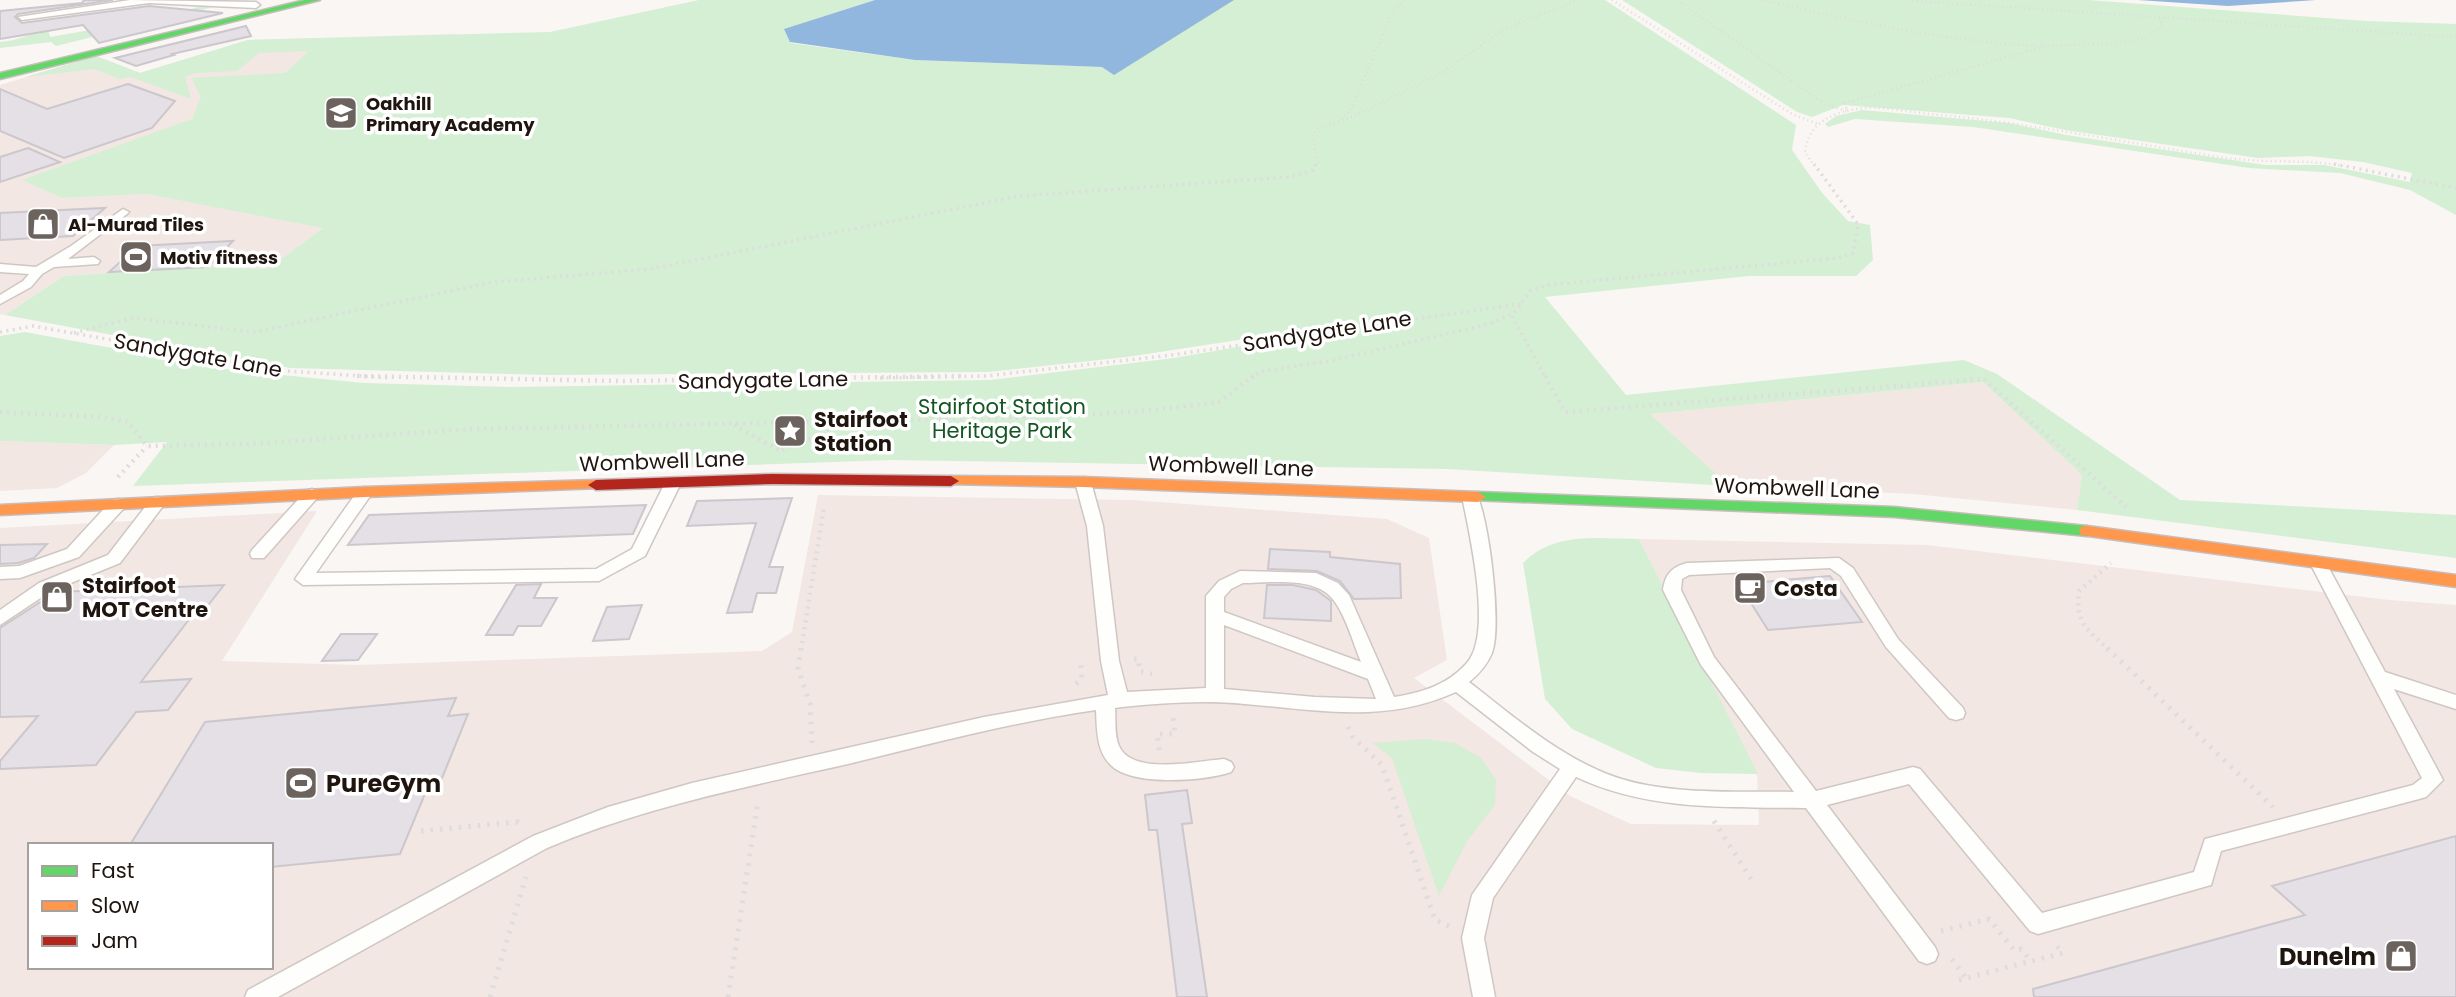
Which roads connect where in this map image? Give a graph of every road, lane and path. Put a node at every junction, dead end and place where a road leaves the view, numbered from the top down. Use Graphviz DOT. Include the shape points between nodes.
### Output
graph roads {
  1 [pos="279,0"];
  2 [pos="316,0"];
  3 [pos="1403,0"];
  4 [pos="1578,0"];
  5 [pos="1612,0"];
  6 [pos="1677,0"];
  7 [pos="1761,0"];
  8 [pos="1903,0"];
  9 [pos="137,1"];
  10 [pos="256,5"];
  11 [pos="22,17"];
  12 [pos="2160,18"];
  13 [pos="2456,37"];
  14 [pos="2046,46"];
  15 [pos="0,67"];
  16 [pos="0,76"];
  17 [pos="1847,111"];
  18 [pos="1339,121"];
  19 [pos="1818,124"];
  20 [pos="2456,188"];
  21 [pos="123,212"];
  22 [pos="94,261"];
  23 [pos="51,263"];
  24 [pos="0,268"];
  25 [pos="38,271"];
  26 [pos="0,300"];
  27 [pos="1526,302"];
  28 [pos="1512,316"];
  29 [pos="0,332"];
  30 [pos="74,333"];
  31 [pos="0,412"];
  32 [pos="856,420"];
  33 [pos="732,423"];
  34 [pos="781,450"];
  35 [pos="773,479"];
  36 [pos="830,479"];
  37 [pos="673,482"];
  38 [pos="1083,482"];
  39 [pos="365,492"];
  40 [pos="312,494"];
  41 [pos="1470,496"];
  42 [pos="158,502"];
  43 [pos="118,504"];
  44 [pos="0,510"];
  45 [pos="2111,535"];
  46 [pos="258,554"];
  47 [pos="2318,563"];
  48 [pos="0,573"];
  49 [pos="2456,580"];
  50 [pos="1215,615"];
  51 [pos="0,619"];
  52 [pos="1376,675"];
  53 [pos="2379,677"];
  54 [pos="1457,683"];
  55 [pos="1215,695"];
  56 [pos="1112,700"];
  57 [pos="2456,702"];
  58 [pos="1338,704"];
  59 [pos="1388,705"];
  60 [pos="1956,713"];
  61 [pos="812,743"];
  62 [pos="1224,767"];
  63 [pos="1572,767"];
  64 [pos="1699,798"];
  65 [pos="1813,800"];
  66 [pos="2291,825"];
  67 [pos="1751,879"];
  68 [pos="1473,937"];
  69 [pos="1930,944"];
  70 [pos="2015,951"];
  71 [pos="1949,956"];
  72 [pos="2031,961"];
  73 [pos="256,997"];
  74 [pos="1484,997"];
  1 -- 10 [label="main road"];
  2 -- 16 [label="main road"];
  3 -- 18 [label="path" via="1392,14 1351,108"];
  4 -- 18 [label="path" via="1504,29 1445,71"];
  5 -- 19 [label="path" via="1791,114"];
  6 -- 17 [label="path" via="1826,105"];
  7 -- 14 [label="path" via="1881,27 1990,44"];
  8 -- 12 [label="path"];
  9 -- 10 [label="lane"];
  9 -- 11 [label="lane"];
  10 -- 15 [label="main road"];
  12 -- 13 [label="path"];
  12 -- 14 [label="path" via="2162,26 2144,38"];
  14 -- 17 [label="path" via="1845,103"];
  17 -- 19 [label="path"];
  17 -- 20 [label="path" via="1859,108 2009,121 2262,163 2322,162"];
  18 -- 30 [label="path" via="1312,135 1318,162 1313,170 1290,177 1020,196 650,269 493,282 255,332 133,318"];
  19 -- 27 [label="path" via="1806,140 1805,153 1858,225 1853,253 1547,285 1530,291"];
  21 -- 23 [label="lane"];
  22 -- 23 [label="lane"];
  23 -- 25 [label="lane"];
  24 -- 25 [label="lane"];
  25 -- 26 [label="lane" via="27,284"];
  27 -- 28 [label="path"];
  27 -- 30 [label="path, Sandygate Lane" via="1172,355 960,376 618,381 378,378 287,371"];
  28 -- 32 [label="path" via="1334,360 1259,372 1219,402 1039,417"];
  28 -- 45 [label="path" via="1565,412 1984,379 2135,515"];
  29 -- 30 [label="path, Sandygate Lane" via="33,326"];
  31 -- 33 [label="path" via="128,422 146,446 477,429"];
  32 -- 33 [label="path"];
  32 -- 34 [label="path"];
  33 -- 34 [label="path"];
  34 -- 35 [label="path"];
  35 -- 36 [label="main road, Wombwell Lane"];
  35 -- 37 [label="main road, Wombwell Lane"];
  36 -- 38 [label="main road, Wombwell Lane"];
  36 -- 61 [label="path" via="798,668 810,704"];
  37 -- 39 [label="main road, Wombwell Lane"];
  37 -- 39 [label="lane" via="639,552 599,575 303,579"];
  38 -- 41 [label="main road, Wombwell Lane"];
  38 -- 56 [label="lane" via="1095,526"];
  39 -- 40 [label="main road, Wombwell Lane"];
  40 -- 42 [label="main road, Wombwell Lane"];
  40 -- 46 [label="lane"];
  41 -- 45 [label="main road, Wombwell Lane" via="1894,512"];
  41 -- 54 [label="lane" via="1490,624 1486,649"];
  42 -- 43 [label="main road, Wombwell Lane"];
  42 -- 51 [label="lane" via="114,559 46,587"];
  43 -- 44 [label="main road, Wombwell Lane"];
  43 -- 48 [label="lane" via="73,553 20,572"];
  45 -- 47 [label="main road, Wombwell Lane"];
  45 -- 66 [label="path" via="2116,559 2079,591 2081,623"];
  47 -- 49 [label="main road, Wombwell Lane"];
  47 -- 53 [label="lane"];
  50 -- 52 [label="lane"];
  50 -- 52 [label="lane" via="1215,596 1240,577 1316,579 1343,599"];
  50 -- 55 [label="lane"];
  52 -- 59 [label="lane"];
  53 -- 57 [label="lane"];
  53 -- 66 [label="lane" via="2433,780 2419,791"];
  54 -- 59 [label="lane" via="1419,702"];
  54 -- 63 [label="lane"];
  55 -- 56 [label="lane"];
  55 -- 58 [label="lane"];
  56 -- 62 [label="lane" via="1111,752 1121,762 1161,774"];
  56 -- 73 [label="lane" via="683,792 585,822"];
  58 -- 59 [label="lane"];
  58 -- 68 [label="path" via="1353,737 1382,765 1435,920"];
  60 -- 65 [label="lane" via="1892,643 1840,566 1825,562 1679,571 1672,590 1707,660"];
  63 -- 64 [label="lane" via="1641,792"];
  63 -- 68 [label="lane" via="1483,895"];
  64 -- 65 [label="lane"];
  64 -- 67 [label="path"];
  65 -- 66 [label="lane" via="1913,775 2038,924 2203,880 2212,845"];
  65 -- 69 [label="lane"];
  68 -- 74 [label="lane"];
  69 -- 70 [label="path" via="1989,919"];
  71 -- 72 [label="path" via="1962,979"];
}
